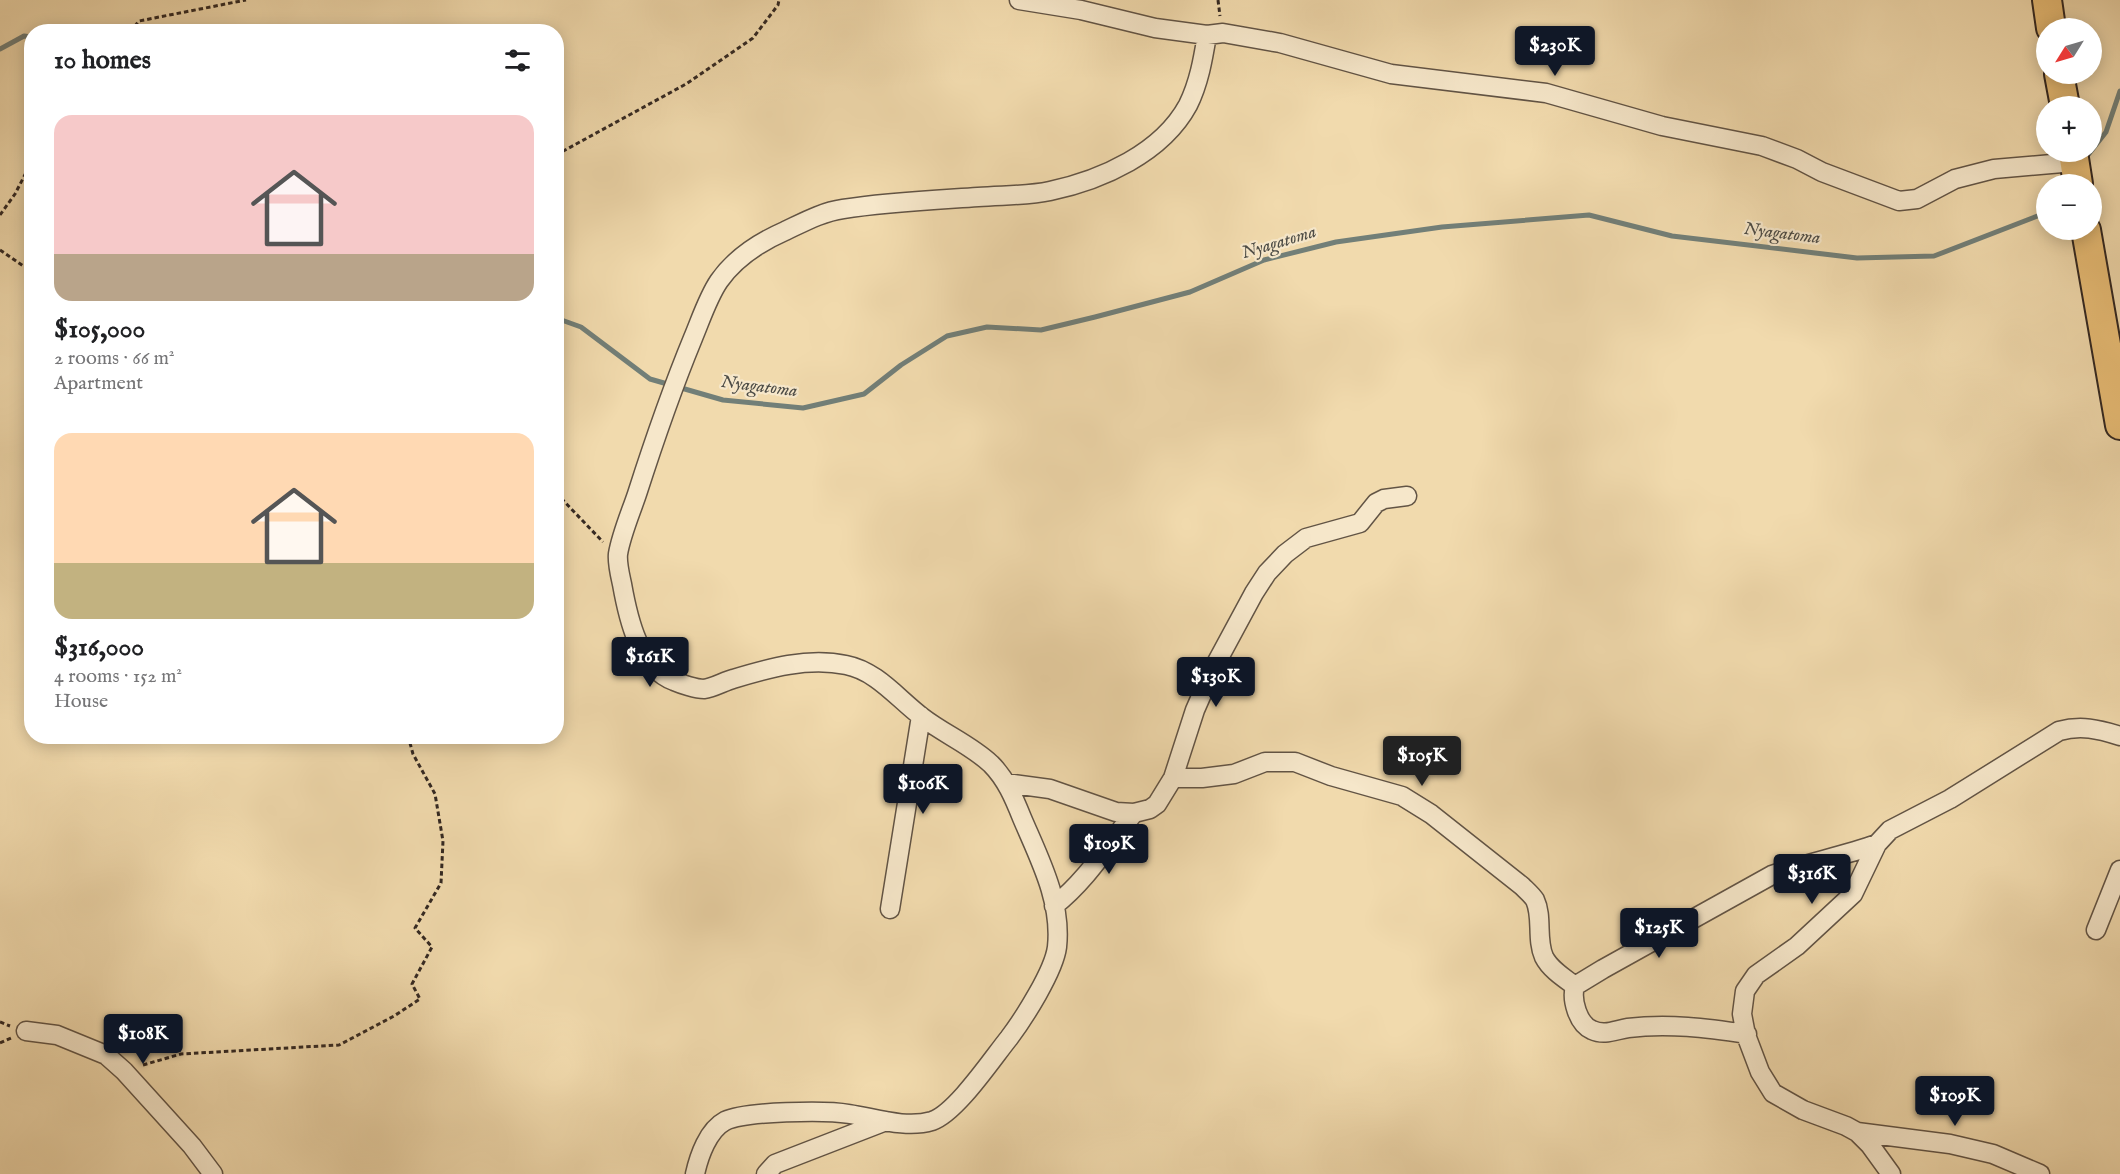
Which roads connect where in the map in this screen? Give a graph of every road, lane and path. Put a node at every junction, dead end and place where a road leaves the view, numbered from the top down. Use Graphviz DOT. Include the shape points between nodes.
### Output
graph roads {
  1 [pos="246,0"];
  2 [pos="779,0"];
  3 [pos="1019,0"];
  4 [pos="2047,0"];
  5 [pos="2050,18"];
  6 [pos="137,24"];
  7 [pos="1208,35"];
  8 [pos="564,151"];
  9 [pos="2075,166"];
  10 [pos="24,177"];
  11 [pos="0,215"];
  12 [pos="2088,240"];
  13 [pos="0,250"];
  14 [pos="24,266"];
  15 [pos="2120,425"];
  16 [pos="1407,496"];
  17 [pos="564,501"];
  18 [pos="617,557"];
  19 [pos="921,716"];
  20 [pos="2120,736"];
  21 [pos="410,744"];
  22 [pos="1173,778"];
  23 [pos="1006,783"];
  24 [pos="1134,813"];
  25 [pos="1877,844"];
  26 [pos="2120,870"];
  27 [pos="1054,906"];
  28 [pos="890,909"];
  29 [pos="2096,930"];
  30 [pos="1575,986"];
  31 [pos="26,1031"];
  32 [pos="1747,1035"];
  33 [pos="124,1071"];
  34 [pos="886,1121"];
  35 [pos="1857,1132"];
  36 [pos="213,1174"];
  37 [pos="695,1174"];
  38 [pos="766,1174"];
  39 [pos="1891,1174"];
  40 [pos="2040,1174"];
  1 -- 6 [label="path"];
  2 -- 8 [label="path" via="753,38 686,84"];
  3 -- 7 [label="street"];
  4 -- 5 [label="main road"];
  7 -- 9 [label="street" via="1223,33 1280,44 1391,74 1546,93 1662,126 1762,146 1899,201 1917,200 1955,179 1994,168"];
  7 -- 18 [label="street" via="1187,106 1146,150 1110,171 1045,192 841,209 770,237 743,255 719,282 674,385"];
  10 -- 11 [label="path"];
  12 -- 15 [label="main road"];
  13 -- 14 [label="path"];
  16 -- 22 [label="street" via="1376,503 1360,523 1306,538 1267,573 1213,669"];
  17 -- 18 [label="path"];
  18 -- 19 [label="street" via="627,614 646,658 668,680 703,689 800,662 848,665 877,679"];
  19 -- 23 [label="street" via="970,747"];
  19 -- 28 [label="street"];
  20 -- 25 [label="street" via="2081,727 2059,731 1950,799 1890,830"];
  21 -- 33 [label="path" via="435,794 443,841 441,883 416,928 432,947 412,984 420,999 339,1045 181,1054"];
  22 -- 24 [label="street" via="1157,804"];
  22 -- 30 [label="street" via="1234,774 1264,762 1295,762 1402,796 1522,886 1537,909 1545,958"];
  23 -- 24 [label="street" via="1050,789 1116,812"];
  23 -- 27 [label="street" via="1036,848"];
  24 -- 27 [label="street" via="1085,878"];
  25 -- 30 [label="street" via="1772,875"];
  25 -- 32 [label="street" via="1853,894 1797,946 1756,975 1745,991 1742,1014"];
  26 -- 29 [label="street"];
  27 -- 34 [label="street" via="1058,924 1056,954 1017,1027 990,1062 963,1096 934,1121"];
  30 -- 32 [label="street" via="1578,1015 1584,1025 1604,1034 1653,1025"];
  31 -- 33 [label="street" via="57,1035 106,1055"];
  32 -- 35 [label="street" via="1760,1072 1773,1093"];
  33 -- 36 [label="street"];
  34 -- 37 [label="street" via="821,1112 739,1117 724,1122 709,1137"];
  34 -- 38 [label="street" via="775,1164"];
  35 -- 39 [label="street"];
  35 -- 40 [label="street" via="1950,1144 1993,1154"];
}
